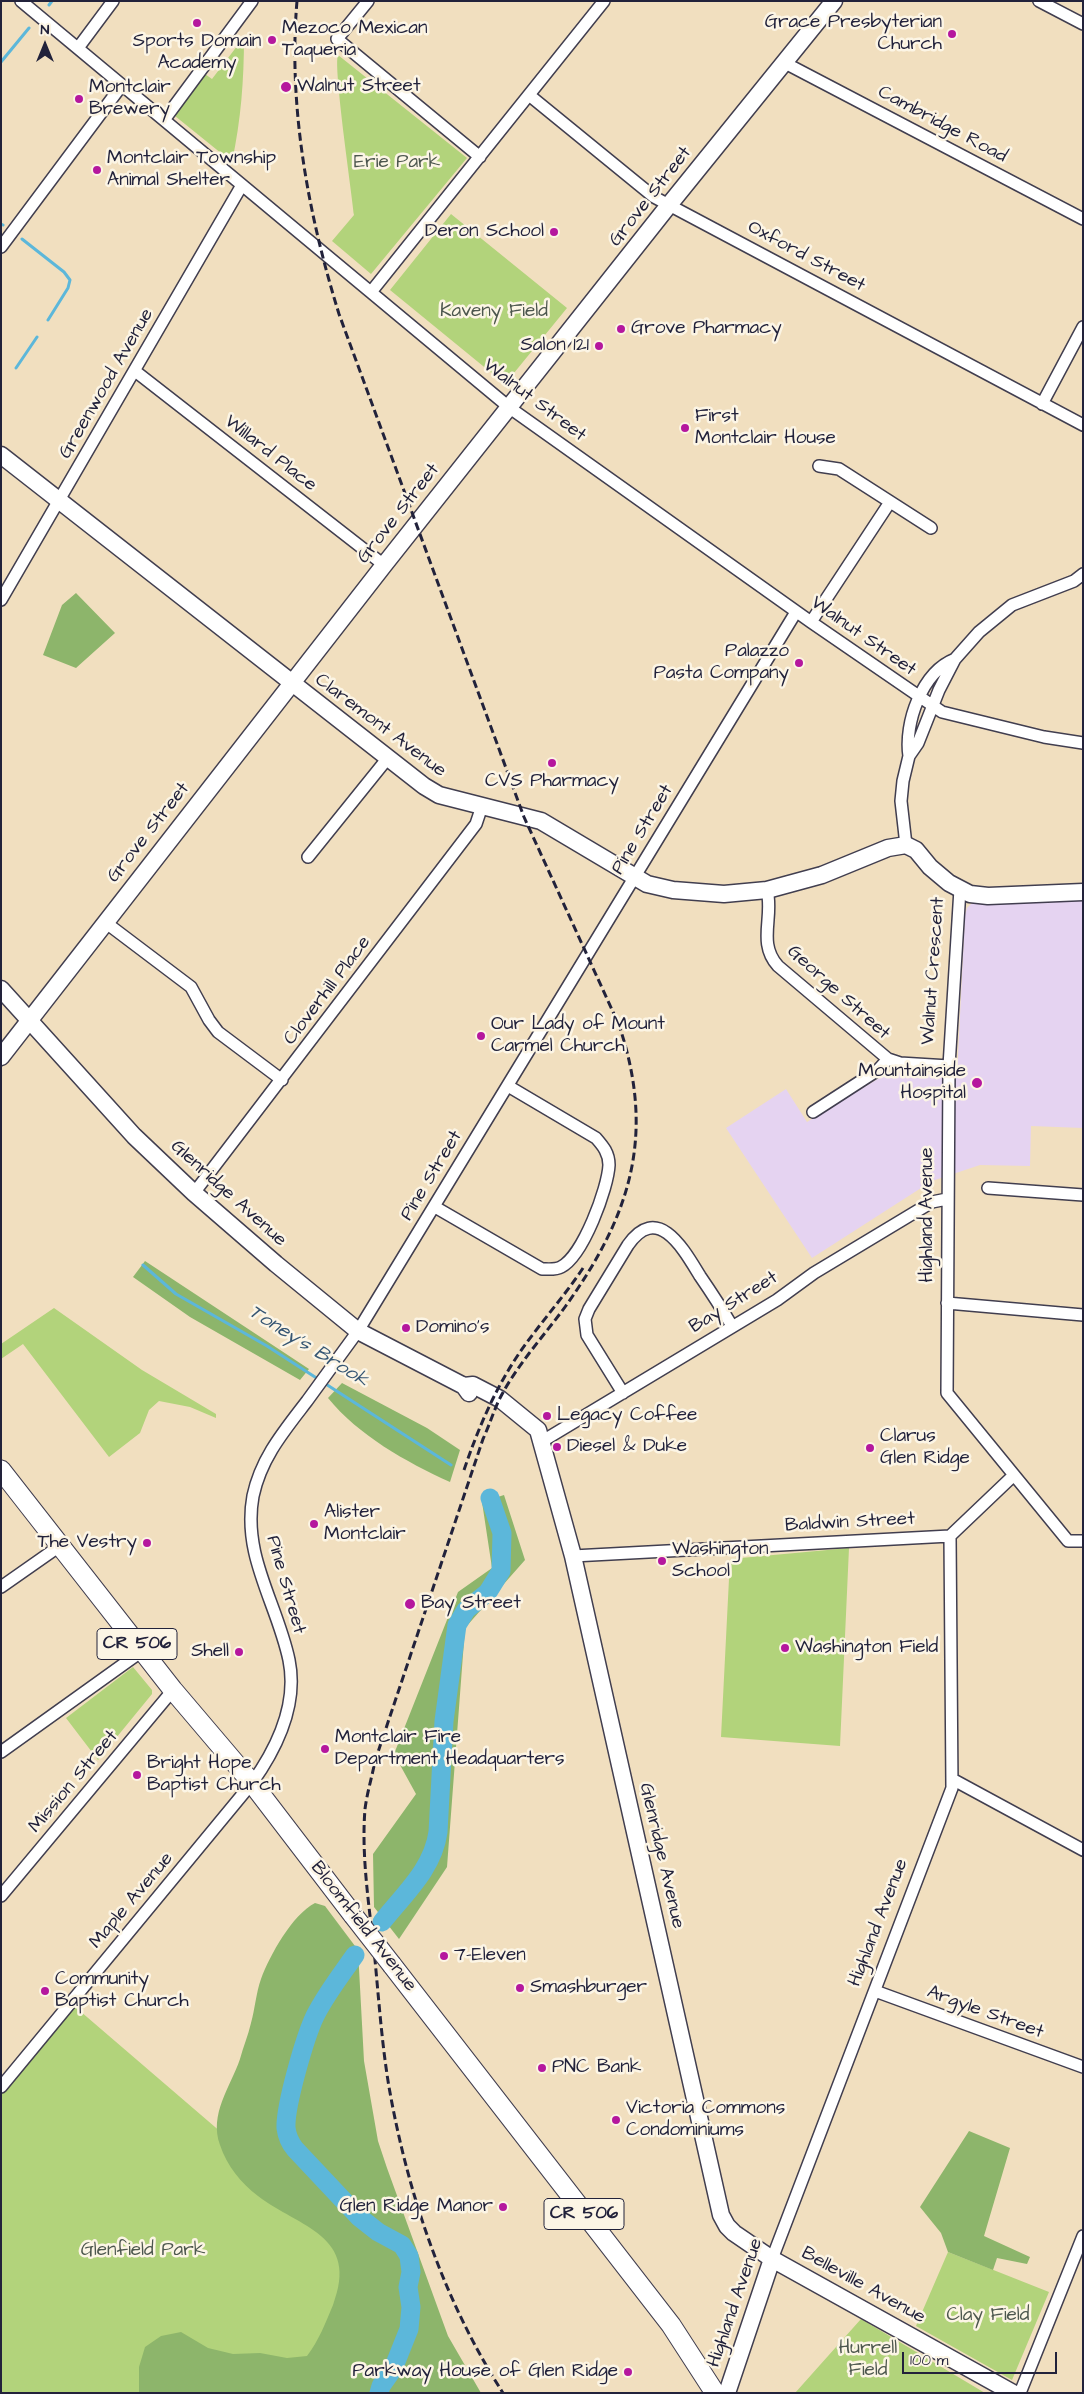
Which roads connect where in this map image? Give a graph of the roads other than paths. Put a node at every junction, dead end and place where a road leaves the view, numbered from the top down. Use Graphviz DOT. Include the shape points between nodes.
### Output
graph roads {
  1 [pos="21,1"];
  2 [pos="113,1"];
  3 [pos="252,1"];
  4 [pos="368,1"];
  5 [pos="604,1"];
  6 [pos="834,1"];
  7 [pos="1039,1"];
  8 [pos="1083,24"];
  9 [pos="78,48"];
  10 [pos="785,63"];
  11 [pos="122,85"];
  12 [pos="529,95"];
  13 [pos="164,120"];
  14 [pos="480,157"];
  15 [pos="242,185"];
  16 [pos="669,205"];
  17 [pos="1083,219"];
  18 [pos="1,248"];
  19 [pos="371,292"];
  20 [pos="1083,327"];
  21 [pos="135,371"];
  22 [pos="1042,404"];
  23 [pos="510,408"];
  24 [pos="1083,425"];
  25 [pos="1,455"];
  26 [pos="819,466"];
  27 [pos="59,500"];
  28 [pos="890,502"];
  29 [pos="931,528"];
  30 [pos="384,565"];
  31 [pos="1080,581"];
  32 [pos="1,600"];
  33 [pos="796,612"];
  34 [pos="811,622"];
  35 [pos="955,659"];
  36 [pos="291,684"];
  37 [pos="919,698"];
  38 [pos="932,706"];
  39 [pos="1083,743"];
  40 [pos="909,756"];
  41 [pos="387,759"];
  42 [pos="482,806"];
  43 [pos="906,845"];
  44 [pos="308,858"];
  45 [pos="634,876"];
  46 [pos="960,889"];
  47 [pos="767,890"];
  48 [pos="1083,892"];
  49 [pos="105,922"];
  50 [pos="1,989"];
  51 [pos="28,1020"];
  52 [pos="1,1057"];
  53 [pos="888,1059"];
  54 [pos="949,1066"];
  55 [pos="282,1080"];
  56 [pos="508,1086"];
  57 [pos="813,1112"];
  58 [pos="988,1188"];
  59 [pos="194,1193"];
  60 [pos="1083,1195"];
  61 [pos="947,1199"];
  62 [pos="435,1206"];
  63 [pos="947,1303"];
  64 [pos="1083,1315"];
  65 [pos="732,1326"];
  66 [pos="358,1331"];
  67 [pos="623,1393"];
  68 [pos="541,1442"];
  69 [pos="1,1470"];
  70 [pos="1014,1475"];
  71 [pos="950,1536"];
  72 [pos="1083,1541"];
  73 [pos="61,1546"];
  74 [pos="573,1556"];
  75 [pos="1,1587"];
  76 [pos="142,1651"];
  77 [pos="173,1690"];
  78 [pos="1,1752"];
  79 [pos="952,1779"];
  80 [pos="252,1783"];
  81 [pos="1083,1850"];
  82 [pos="1,1896"];
  83 [pos="874,1991"];
  84 [pos="1083,2067"];
  85 [pos="1,2086"];
  86 [pos="1083,2236"];
  87 [pos="772,2259"];
  88 [pos="715,2393"];
  89 [pos="727,2393"];
  90 [pos="1013,2393"];
  91 [pos="1020,2393"];
  1 -- 9 [label="street, Walnut Street"];
  2 -- 9 [label="street"];
  3 -- 13 [label="street"];
  4 -- 14 [label="street" via="337,39"];
  5 -- 12 [label="street"];
  6 -- 10 [label="street, Grove Street"];
  7 -- 8 [label="street"];
  9 -- 11 [label="street, Walnut Street"];
  10 -- 16 [label="street, Grove Street"];
  10 -- 17 [label="street, Cambridge Road"];
  11 -- 13 [label="street, Walnut Street"];
  11 -- 18 [label="street"];
  12 -- 14 [label="street"];
  12 -- 16 [label="street, Oxford Street" via="654,197"];
  13 -- 15 [label="street, Walnut Street"];
  14 -- 19 [label="street"];
  15 -- 19 [label="street, Walnut Street"];
  15 -- 21 [label="street, Greenwood Avenue"];
  16 -- 22 [label="street, Oxford Street"];
  16 -- 23 [label="street, Grove Street"];
  19 -- 23 [label="street, Walnut Street"];
  20 -- 22 [label="street"];
  21 -- 27 [label="street, Greenwood Avenue"];
  21 -- 30 [label="street, Willard Place"];
  22 -- 24 [label="street, Oxford Street"];
  23 -- 30 [label="street, Grove Street"];
  23 -- 33 [label="street, Walnut Street"];
  25 -- 27 [label="street, Claremont Avenue"];
  26 -- 28 [label="street" via="839,469"];
  27 -- 32 [label="street, Greenwood Avenue"];
  27 -- 36 [label="street, Claremont Avenue"];
  28 -- 29 [label="street"];
  28 -- 34 [label="street"];
  30 -- 36 [label="street, Grove Street"];
  31 -- 35 [label="street" via="1012,605 979,632"];
  33 -- 34 [label="street, Walnut Street"];
  33 -- 45 [label="street, Pine Street"];
  34 -- 37 [label="street, Walnut Street"];
  35 -- 37 [label="street" via="945,663"];
  35 -- 38 [label="street"];
  36 -- 41 [label="street, Claremont Avenue"];
  36 -- 49 [label="street, Grove Street"];
  37 -- 38 [label="street, Walnut Street"];
  37 -- 40 [label="street" via="907,742"];
  38 -- 39 [label="street, Walnut Street" via="947,713 1035,735"];
  38 -- 40 [label="street" via="918,743"];
  40 -- 43 [label="street" via="901,801"];
  41 -- 42 [label="street, Claremont Avenue" via="439,795"];
  41 -- 44 [label="street"];
  42 -- 45 [label="street, Claremont Avenue" via="541,821"];
  42 -- 55 [label="street, Cloverhill Place" via="476,824"];
  43 -- 46 [label="street, Walnut Crescent"];
  43 -- 47 [label="street, Claremont Avenue" via="888,848 822,875"];
  45 -- 47 [label="street, Claremont Avenue" via="657,887 695,893"];
  45 -- 56 [label="street, Pine Street"];
  46 -- 48 [label="street" via="988,896"];
  46 -- 54 [label="street, Walnut Crescent"];
  47 -- 53 [label="street, George Street" via="767,946 773,960"];
  49 -- 51 [label="street, Grove Street"];
  49 -- 55 [label="street" via="191,987 218,1032"];
  50 -- 51 [label="street, Glenridge Avenue"];
  51 -- 52 [label="street, Grove Street"];
  51 -- 59 [label="street, Glenridge Avenue" via="134,1136"];
  53 -- 54 [label="street, George Street" via="900,1063"];
  53 -- 57 [label="street" via="878,1070"];
  54 -- 61 [label="street, Highland Avenue"];
  55 -- 59 [label="street, Cloverhill Place"];
  56 -- 62 [label="street, Pine Street"];
  56 -- 62 [label="street" via="596,1138 606,1149 609,1163 605,1186 575,1255 561,1268 542,1269"];
  58 -- 60 [label="street"];
  59 -- 66 [label="street, Glenridge Avenue"];
  61 -- 63 [label="street, Highland Avenue"];
  61 -- 65 [label="street, Bay Street" via="932,1202"];
  62 -- 66 [label="street, Pine Street"];
  63 -- 64 [label="street"];
  63 -- 70 [label="street, Highland Avenue" via="947,1393"];
  65 -- 67 [label="street, Bay Street"];
  65 -- 67 [label="street" via="679,1243 660,1229 650,1228 635,1236 585,1319 587,1335"];
  66 -- 68 [label="street, Glenridge Avenue" via="464,1386 470,1394 496,1408"];
  66 -- 80 [label="street, Pine Street" via="265,1460 253,1497 251,1529 254,1554 289,1659 291,1680 280,1733"];
  67 -- 68 [label="street, Bay Street"];
  68 -- 74 [label="street, Glenridge Avenue"];
  69 -- 73 [label="main road, Bloomfield Avenue / CR 506"];
  70 -- 71 [label="street"];
  70 -- 72 [label="street" via="1068,1541"];
  71 -- 74 [label="street, Baldwin Street"];
  71 -- 79 [label="street, Highland Avenue"];
  73 -- 75 [label="street"];
  73 -- 76 [label="main road, Bloomfield Avenue / CR 506"];
  74 -- 87 [label="street, Glenridge Avenue" via="722,2215 726,2226"];
  76 -- 77 [label="main road, Bloomfield Avenue / CR 506"];
  76 -- 78 [label="street"];
  77 -- 80 [label="main road, Bloomfield Avenue / CR 506"];
  77 -- 82 [label="street, Mission Street"];
  79 -- 81 [label="street"];
  79 -- 83 [label="street, Highland Avenue" via="952,1788"];
  80 -- 85 [label="street, Maple Avenue"];
  80 -- 88 [label="main road, Bloomfield Avenue / CR 506, bridge" via="671,2325"];
  83 -- 84 [label="street, Argyle Street"];
  83 -- 87 [label="street, Highland Avenue"];
  86 -- 91 [label="street"];
  87 -- 89 [label="street, Highland Avenue"];
  87 -- 90 [label="street, Belleville Avenue"];
}
